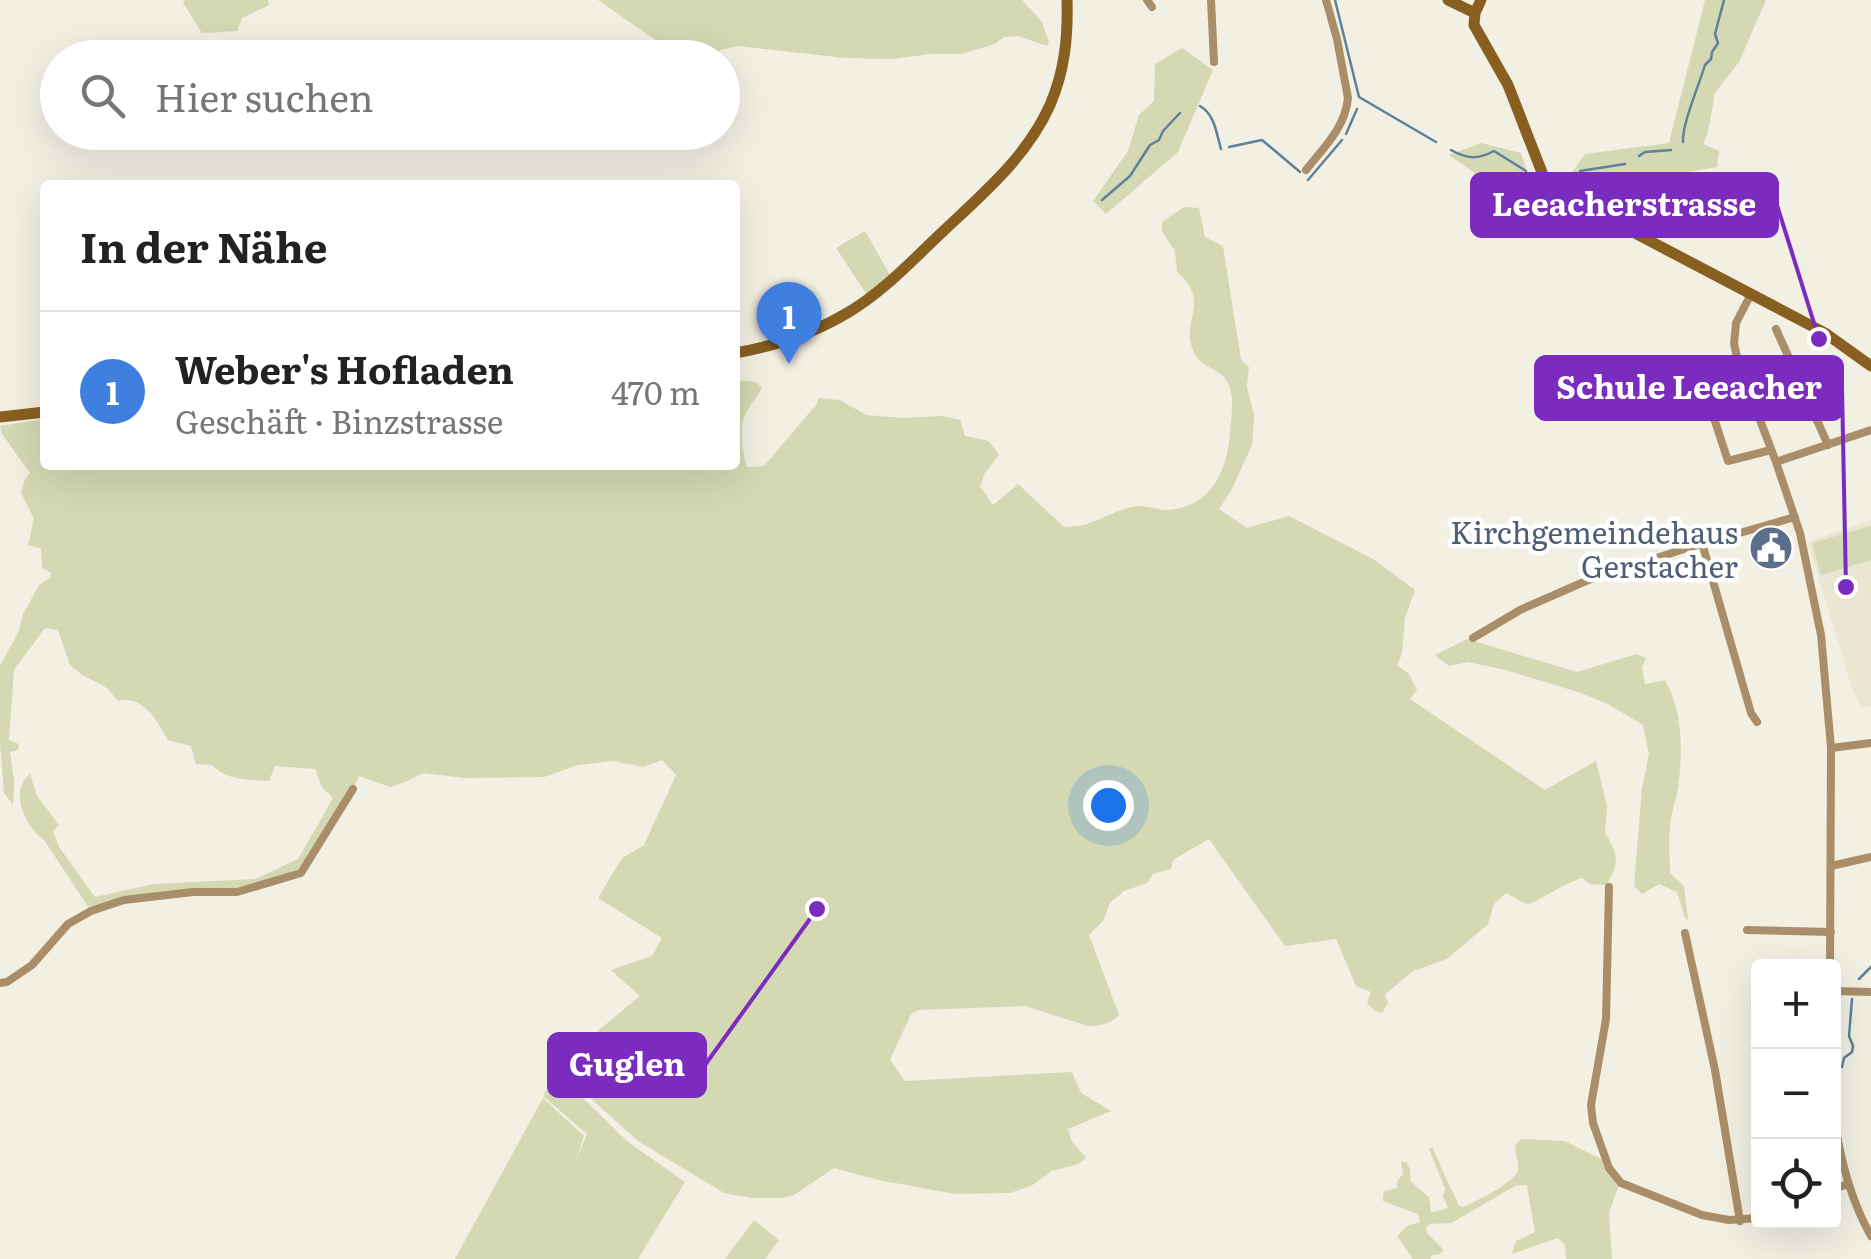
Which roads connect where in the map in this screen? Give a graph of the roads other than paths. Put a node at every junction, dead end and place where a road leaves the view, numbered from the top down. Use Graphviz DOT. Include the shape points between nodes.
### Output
graph roads {
  1 [pos="1067,0"];
  2 [pos="1212,0"];
  3 [pos="1326,0"];
  4 [pos="1448,0"];
  5 [pos="1481,0"];
  6 [pos="1475,13"];
  7 [pos="1214,62"];
  8 [pos="1306,170"];
  9 [pos="1751,294"];
  10 [pos="1776,329"];
  11 [pos="740,351"];
  12 [pos="1871,366"];
  13 [pos="1709,404"];
  14 [pos="40,413"];
  15 [pos="0,417"];
  16 [pos="1871,430"];
  17 [pos="1828,445"];
  18 [pos="1772,450"];
  19 [pos="1776,462"];
  20 [pos="1795,517"];
  21 [pos="1702,544"];
  22 [pos="1473,638"];
  23 [pos="1756,722"];
  24 [pos="1871,743"];
  25 [pos="1831,748"];
  26 [pos="353,789"];
  27 [pos="1871,857"];
  28 [pos="1830,866"];
  29 [pos="1609,887"];
  30 [pos="1747,930"];
  31 [pos="1831,932"];
  32 [pos="1685,933"];
  33 [pos="1830,959"];
  34 [pos="0,983"];
  35 [pos="1841,991"];
  36 [pos="1871,992"];
  37 [pos="1839,1139"];
  38 [pos="1848,1184"];
  39 [pos="1841,1186"];
  40 [pos="1751,1219"];
  41 [pos="1740,1220"];
  42 [pos="1871,1236"];
  1 -- 11 [label="main road" via="1066,53 1049,106 995,184 848,312 783,342"];
  2 -- 7 [label="street"];
  3 -- 8 [label="street" via="1347,107 1337,132"];
  4 -- 6 [label="main road"];
  5 -- 6 [label="main road"];
  6 -- 9 [label="main road" via="1474,26 1508,85 1552,188"];
  9 -- 12 [label="main road" via="1826,333"];
  9 -- 18 [label="street" via="1734,344"];
  10 -- 17 [label="street"];
  13 -- 18 [label="street" via="1728,461"];
  14 -- 15 [label="main road"];
  16 -- 17 [label="street"];
  17 -- 19 [label="street"];
  18 -- 19 [label="street"];
  19 -- 20 [label="street"];
  20 -- 21 [label="street"];
  20 -- 25 [label="street" via="1822,634"];
  21 -- 22 [label="street" via="1586,581"];
  21 -- 23 [label="street"];
  24 -- 25 [label="street"];
  25 -- 28 [label="street"];
  26 -- 34 [label="street" via="301,872 238,892 124,900 90,911 68,924 32,964"];
  27 -- 28 [label="street"];
  28 -- 31 [label="street"];
  29 -- 41 [label="street" via="1606,1019 1591,1105 1609,1168 1624,1185 1702,1215"];
  30 -- 31 [label="street"];
  31 -- 33 [label="street"];
  32 -- 41 [label="street"];
  35 -- 36 [label="street"];
  37 -- 38 [label="street"];
  38 -- 39 [label="street"];
  38 -- 42 [label="street"];
  40 -- 41 [label="street"];
}
